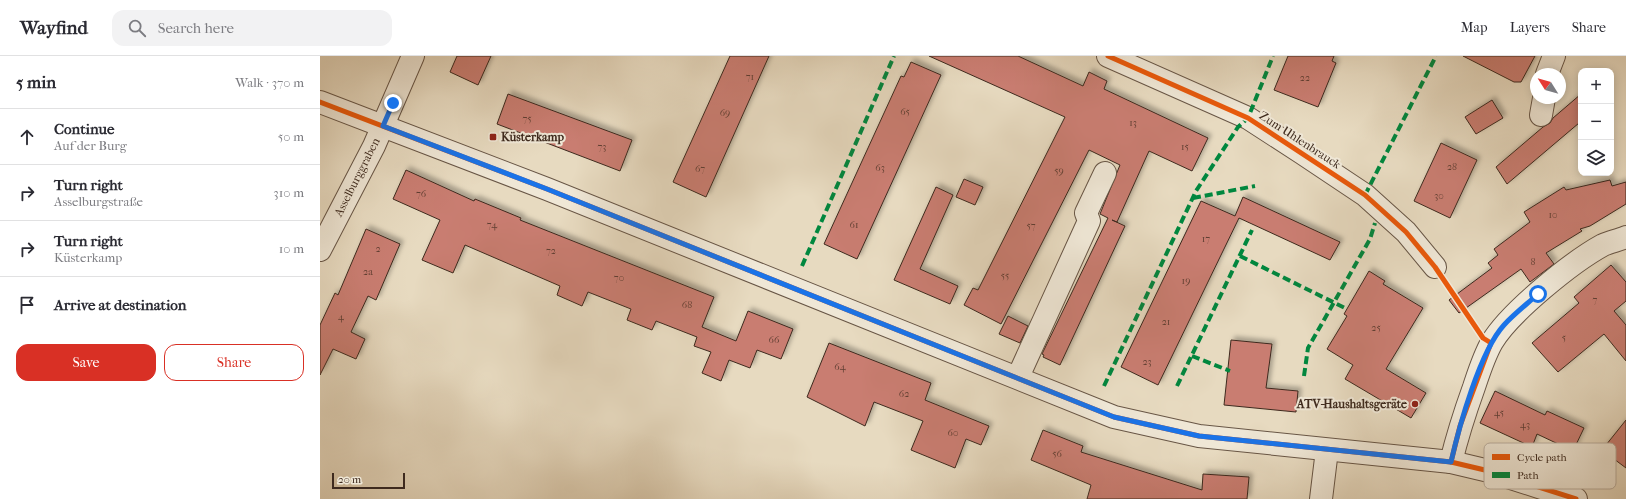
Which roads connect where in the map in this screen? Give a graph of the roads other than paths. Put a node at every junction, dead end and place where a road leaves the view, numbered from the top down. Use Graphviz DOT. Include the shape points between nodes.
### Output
graph roads {
  1 [pos="413,56"];
  2 [pos="1108,56"];
  3 [pos="1554,56"];
  4 [pos="1549,68"];
  5 [pos="320,102"];
  6 [pos="383,126"];
  7 [pos="1105,173"];
  8 [pos="1626,237"];
  9 [pos="320,250"];
  10 [pos="1435,267"];
  11 [pos="1018,377"];
  12 [pos="1327,450"];
  13 [pos="1451,462"];
  14 [pos="1484,470"];
  15 [pos="1545,489"];
  16 [pos="1321,499"];
  17 [pos="1576,499"];
  1 -- 6 [label="street"];
  2 -- 10 [label="street, Zum Uhlenbrauck" via="1248,118 1365,195 1406,232"];
  3 -- 4 [label="street"];
  5 -- 6 [label="street"];
  6 -- 9 [label="street, Asselburggraben"];
  6 -- 11 [label="street" via="480,162"];
  7 -- 11 [label="street" via="1086,213 1089,221"];
  8 -- 13 [label="street" via="1604,245 1581,259 1503,326 1491,343 1481,368 1458,432"];
  11 -- 12 [label="street" via="1114,417 1199,436"];
  12 -- 13 [label="street"];
  12 -- 16 [label="street"];
  13 -- 14 [label="street"];
  15 -- 17 [label="street"];
}
